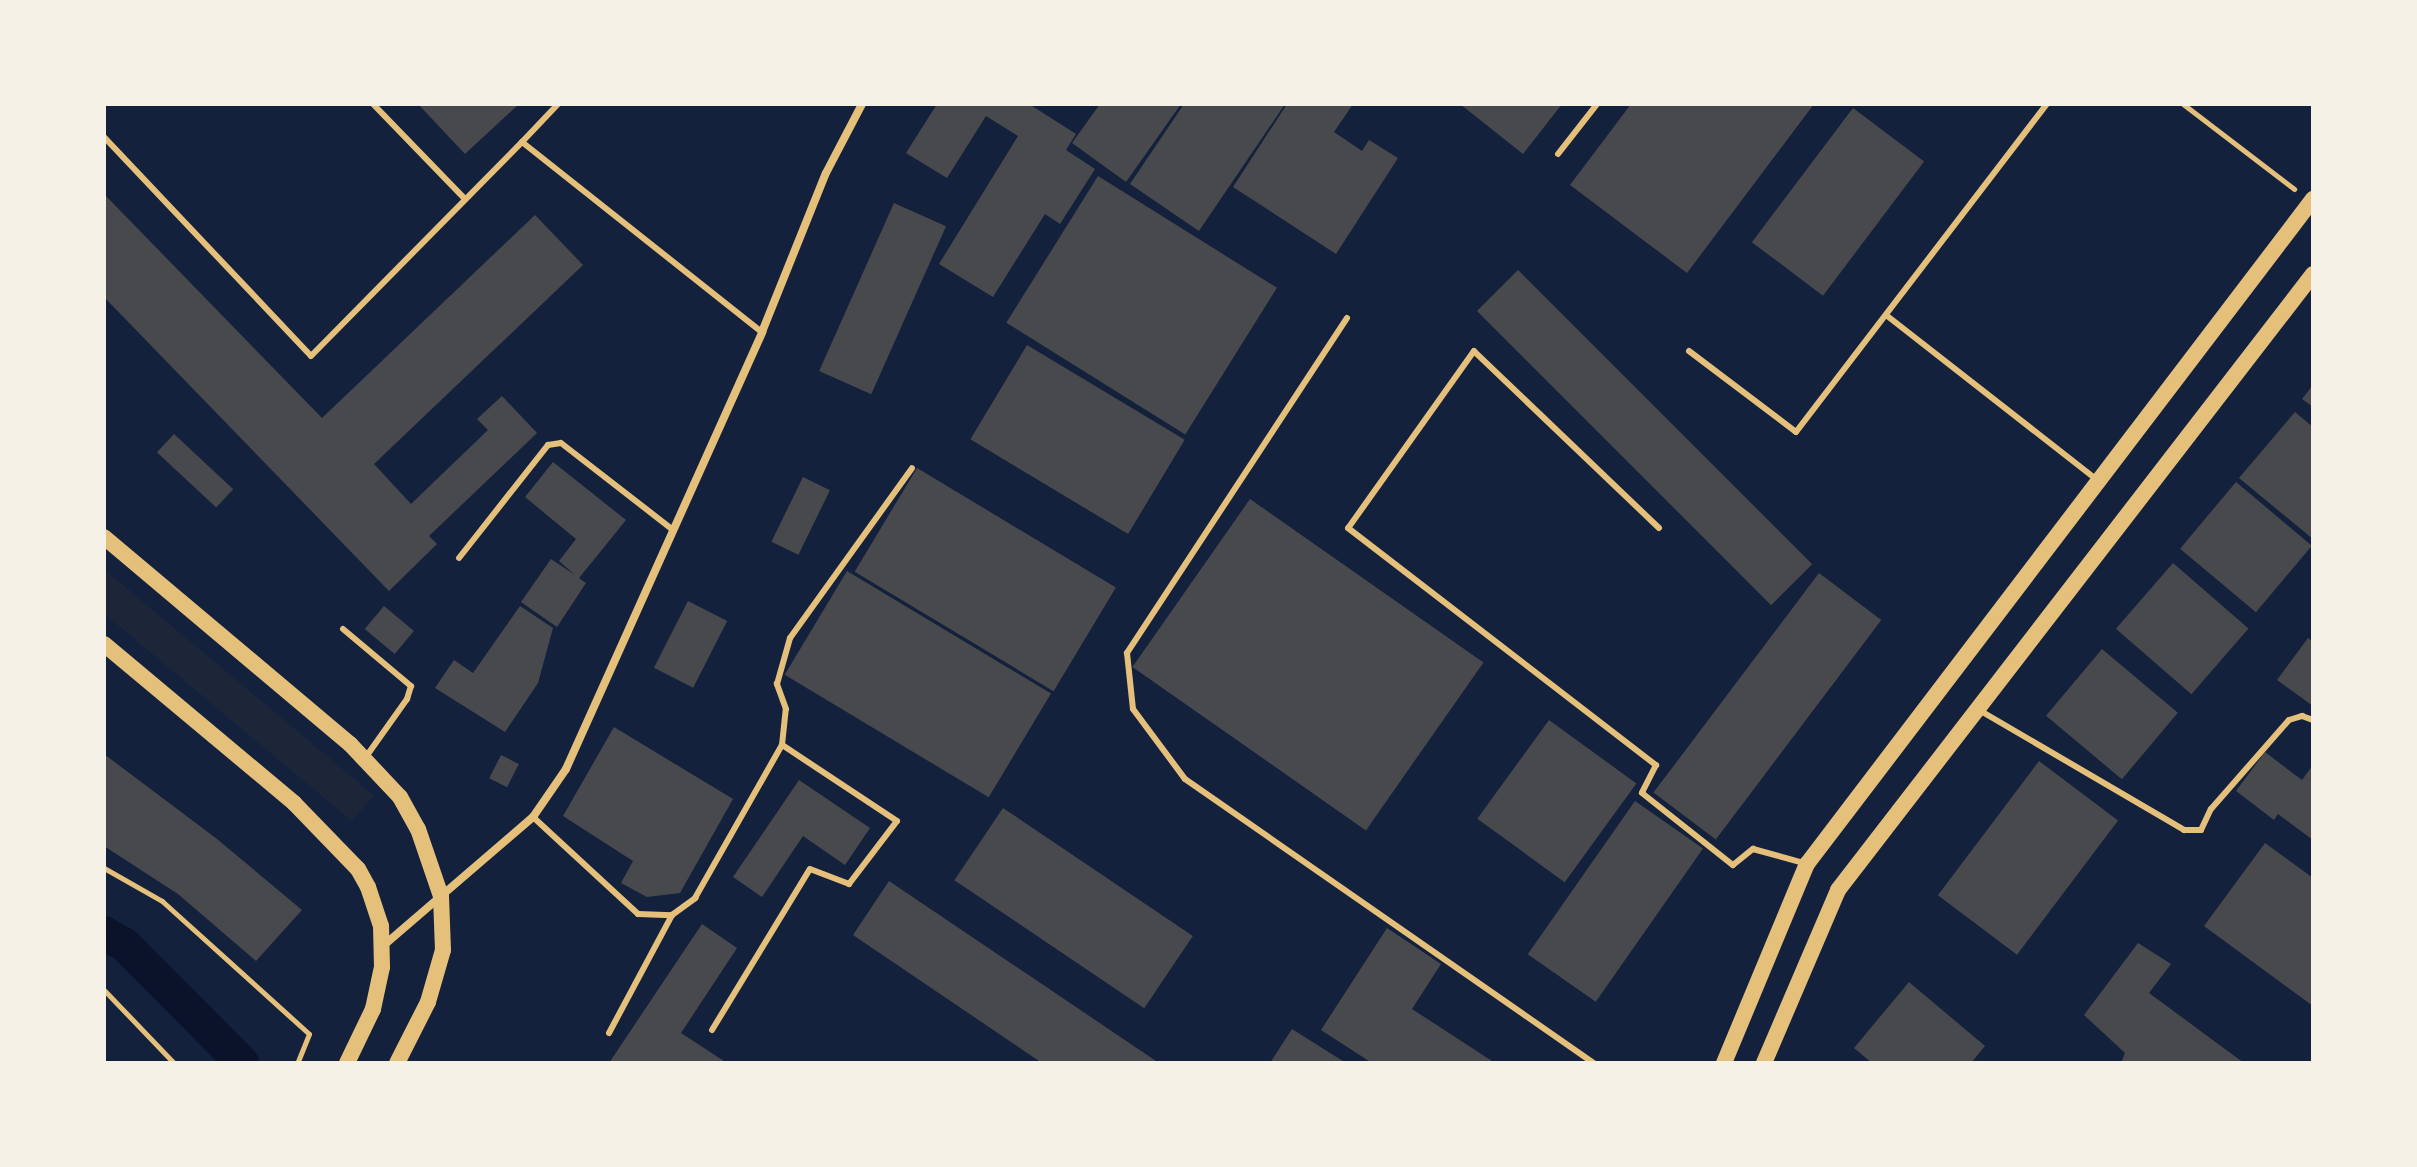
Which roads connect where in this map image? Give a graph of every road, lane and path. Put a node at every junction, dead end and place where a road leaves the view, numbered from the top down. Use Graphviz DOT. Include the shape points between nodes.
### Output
graph roads {
  1 [pos="373,104"];
  2 [pos="558,104"];
  3 [pos="862,104"];
  4 [pos="1597,104"];
  5 [pos="2047,104"];
  6 [pos="2183,104"];
  7 [pos="104,137"];
  8 [pos="522,142"];
  9 [pos="1558,154"];
  10 [pos="465,199"];
  11 [pos="2312,200"];
  12 [pos="2313,274"];
  13 [pos="1886,315"];
  14 [pos="1347,318"];
  15 [pos="762,332"];
  16 [pos="1689,351"];
  17 [pos="912,468"];
  18 [pos="2098,481"];
  19 [pos="1659,528"];
  20 [pos="673,530"];
  21 [pos="104,537"];
  22 [pos="459,558"];
  23 [pos="343,629"];
  24 [pos="104,644"];
  25 [pos="1976,709"];
  26 [pos="2313,720"];
  27 [pos="782,745"];
  28 [pos="365,758"];
  29 [pos="533,817"];
  30 [pos="1807,864"];
  31 [pos="104,868"];
  32 [pos="441,896"];
  33 [pos="672,915"];
  34 [pos="383,946"];
  35 [pos="104,990"];
  36 [pos="712,1030"];
  37 [pos="609,1033"];
  38 [pos="400,1057"];
  39 [pos="174,1063"];
  40 [pos="297,1063"];
  41 [pos="347,1063"];
  42 [pos="1594,1063"];
  43 [pos="1724,1063"];
  44 [pos="1764,1063"];
  1 -- 10 [label="lane"];
  2 -- 8 [label="lane"];
  3 -- 15 [label="street" via="826,173"];
  4 -- 9 [label="lane"];
  5 -- 13 [label="lane"];
  6 -- 11 [label="path"];
  7 -- 10 [label="lane" via="311,356"];
  8 -- 10 [label="lane"];
  8 -- 15 [label="lane"];
  11 -- 18 [label="main road"];
  12 -- 25 [label="main road"];
  13 -- 16 [label="lane" via="1796,432"];
  13 -- 18 [label="lane"];
  14 -- 42 [label="lane" via="1127,653 1133,709 1185,779"];
  15 -- 20 [label="street"];
  17 -- 27 [label="lane" via="790,638 777,684 786,709"];
  18 -- 30 [label="main road"];
  19 -- 30 [label="lane" via="1474,351 1348,528 1656,765 1642,793 1733,865 1753,849"];
  20 -- 22 [label="lane" via="561,443 548,445"];
  20 -- 29 [label="street" via="566,769"];
  21 -- 28 [label="main road"];
  23 -- 28 [label="lane" via="411,686"];
  24 -- 34 [label="main road" via="294,803 346,854 368,887"];
  25 -- 26 [label="lane" via="2184,830 2201,830 2211,809 2289,720"];
  25 -- 44 [label="main road" via="1838,890"];
  27 -- 33 [label="lane" via="695,898"];
  27 -- 36 [label="lane" via="897,821 849,884 810,869"];
  28 -- 32 [label="main road" via="400,797 418,829"];
  29 -- 32 [label="street"];
  29 -- 33 [label="lane" via="638,914"];
  30 -- 43 [label="main road"];
  31 -- 40 [label="path" via="162,901 309,1034"];
  32 -- 34 [label="street"];
  32 -- 38 [label="main road" via="444,933 439,967"];
  33 -- 37 [label="lane"];
  34 -- 41 [label="main road" via="380,988"];
  35 -- 39 [label="path"];
}
